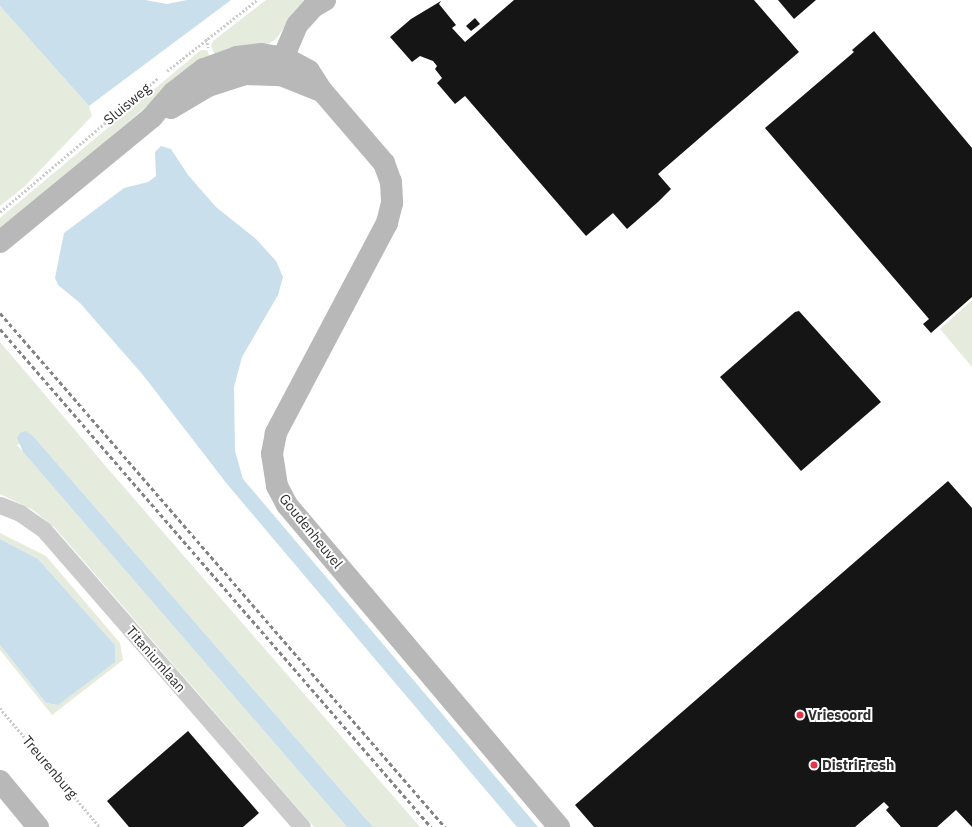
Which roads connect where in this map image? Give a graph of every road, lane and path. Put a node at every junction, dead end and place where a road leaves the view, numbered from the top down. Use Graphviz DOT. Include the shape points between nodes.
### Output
graph roads {
  1 [pos="257,0"];
  2 [pos="324,0"];
  3 [pos="283,66"];
  4 [pos="166,72"];
  5 [pos="160,76"];
  6 [pos="0,212"];
  7 [pos="0,242"];
  8 [pos="0,505"];
  9 [pos="0,708"];
  10 [pos="0,781"];
  11 [pos="38,827"];
  12 [pos="100,827"];
  13 [pos="302,827"];
  14 [pos="559,827"];
  1 -- 4 [label="path"];
  2 -- 3 [label="street" via="300,20 290,39"];
  3 -- 7 [label="street, Sluisweg" via="222,80 152,117"];
  3 -- 14 [label="street, Goudenheuvel" via="309,71 322,91 384,163 391,182 392,203 387,223 276,433 272,454 277,486 291,510"];
  5 -- 6 [label="path, Sluisweg"];
  8 -- 13 [label="street, Titaniumlaan" via="20,514 44,530"];
  9 -- 12 [label="path, Treurenburg"];
  10 -- 11 [label="street"];
}
